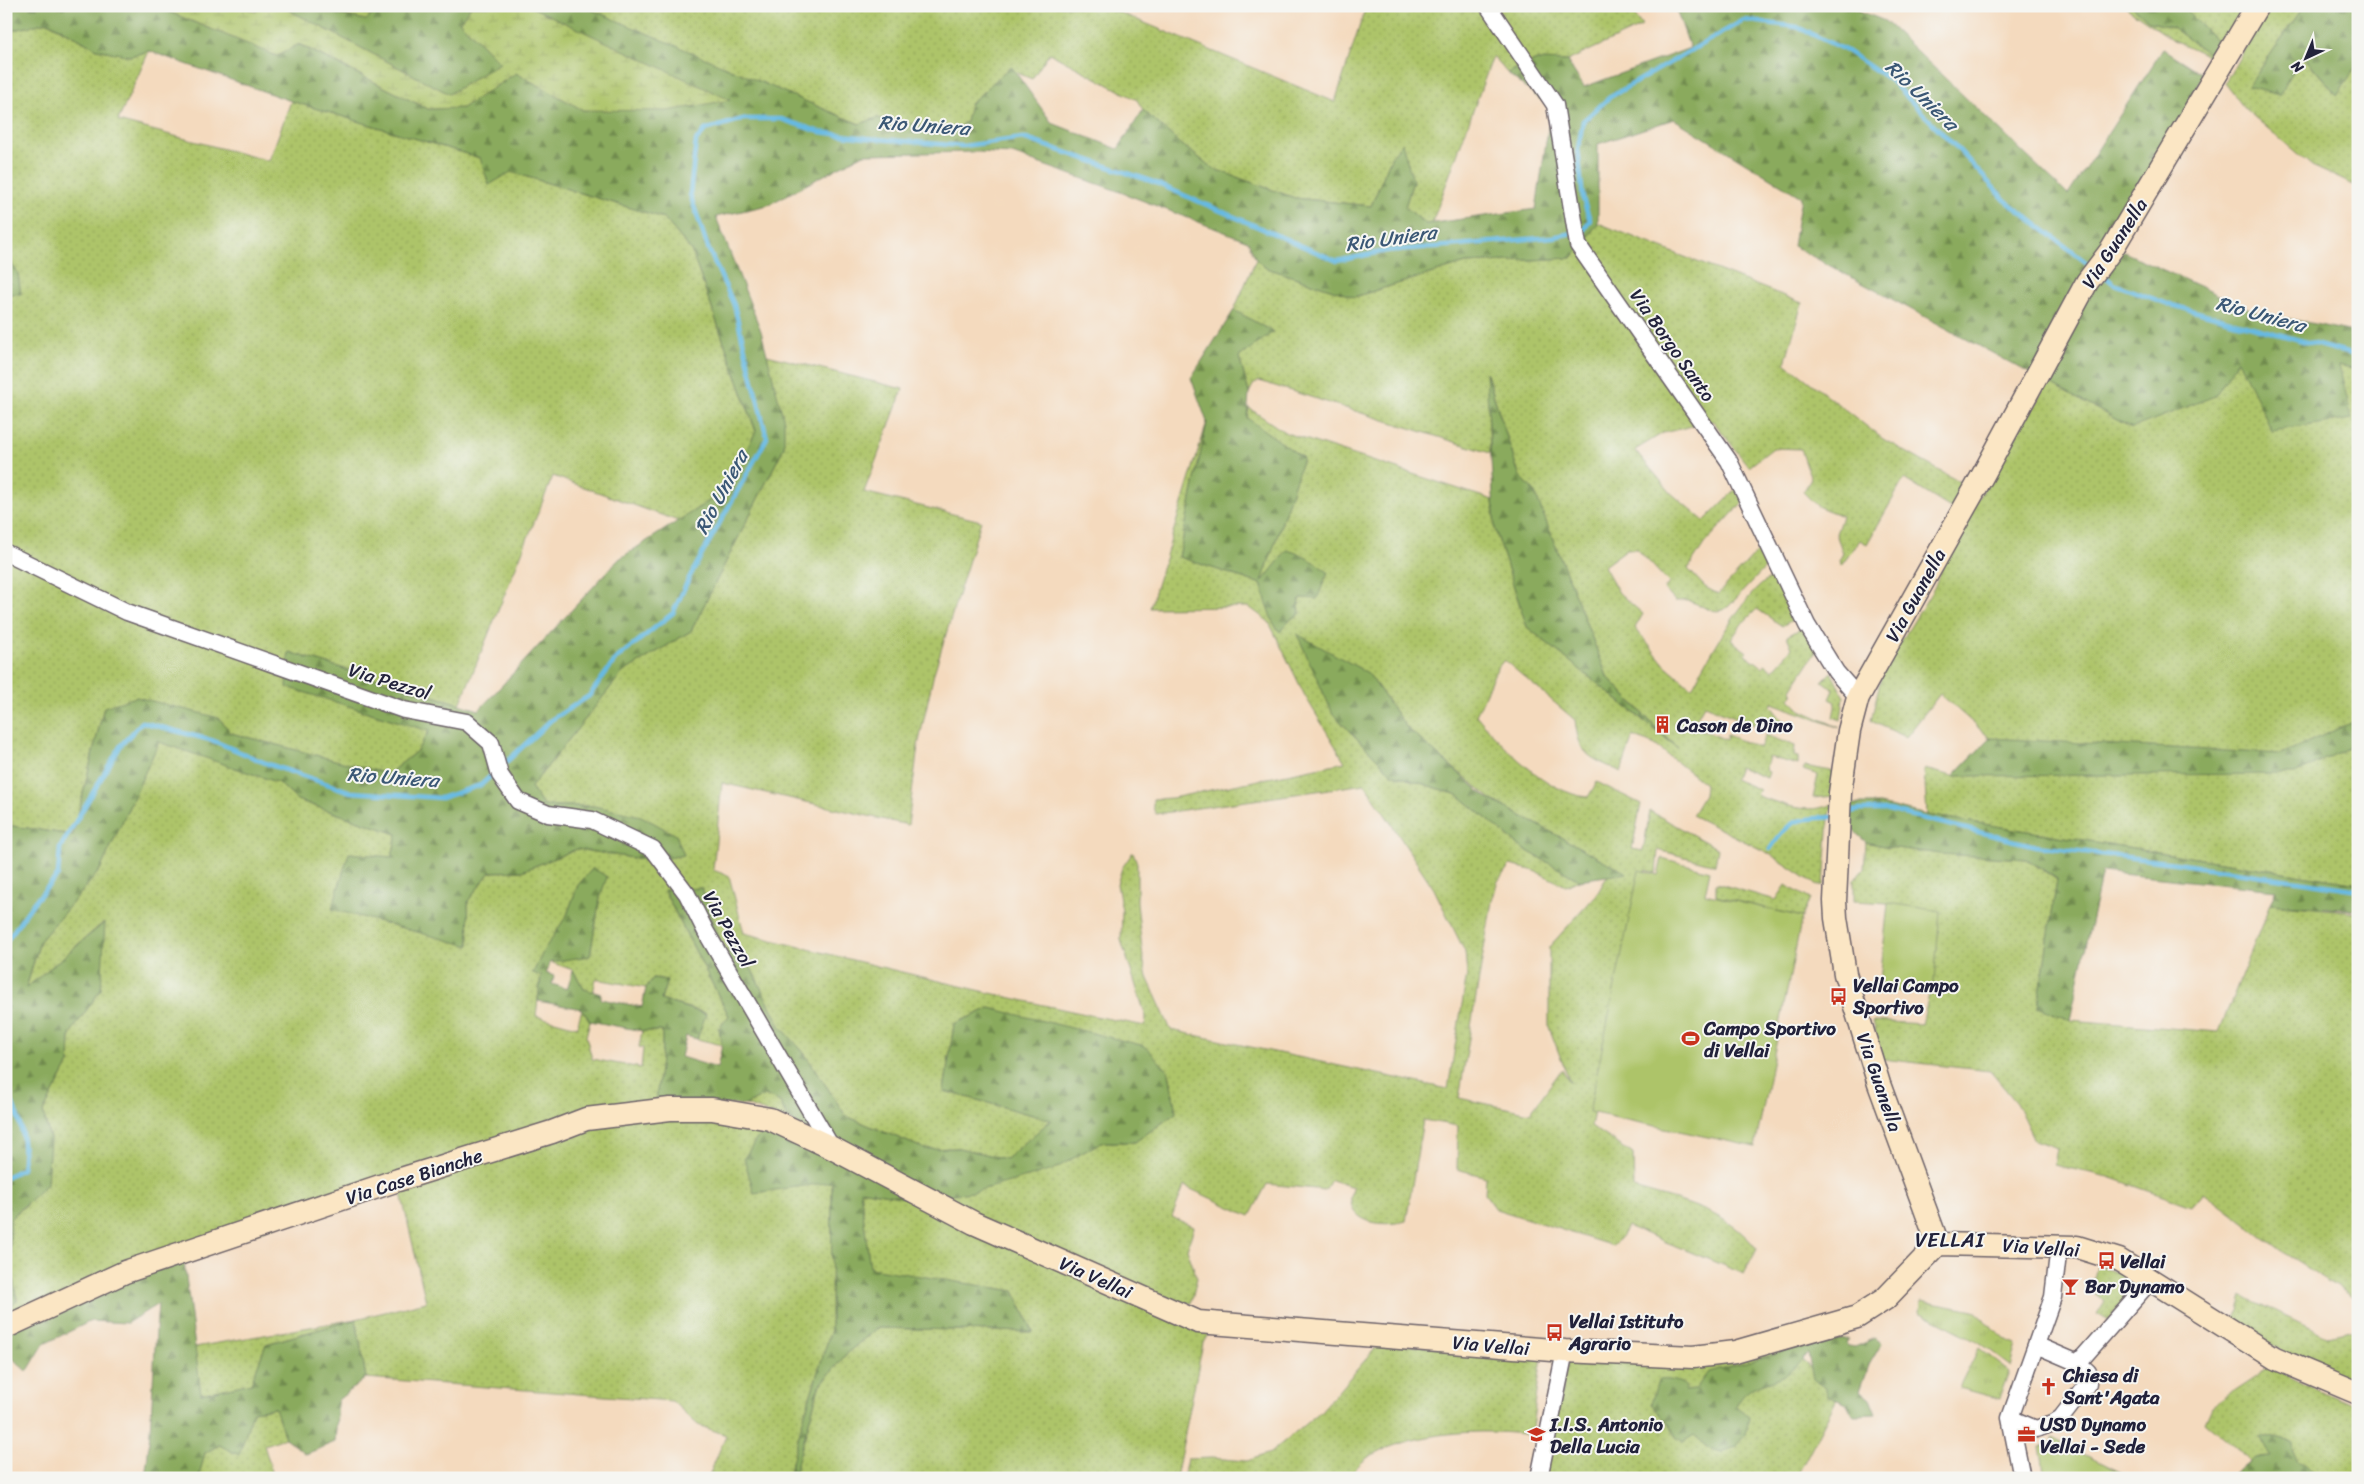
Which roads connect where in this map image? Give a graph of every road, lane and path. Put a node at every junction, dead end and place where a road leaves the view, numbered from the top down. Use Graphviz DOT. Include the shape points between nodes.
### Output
graph roads {
  1 [pos="1488,6"];
  2 [pos="2257,6"];
  3 [pos="6,552"];
  4 [pos="1858,697"];
  5 [pos="832,1148"];
  6 [pos="1938,1244"];
  7 [pos="2059,1246"];
  8 [pos="2151,1280"];
  9 [pos="6,1327"];
  10 [pos="2036,1345"];
  11 [pos="1565,1351"];
  12 [pos="2078,1363"];
  13 [pos="2358,1393"];
  14 [pos="2010,1418"];
  15 [pos="1539,1478"];
  16 [pos="2022,1478"];
  1 -- 4 [label="street, Via Borgo Santo" via="1555,105 1577,242 1729,461 1807,625 1836,672"];
  2 -- 4 [label="street, Via Guanella" via="2087,282"];
  3 -- 5 [label="street, Via Pezzol" via="127,612 404,710 468,722 491,743 500,775 518,801 548,814 592,820 654,849 687,894"];
  4 -- 6 [label="street, Via Guanella" via="1848,731 1839,814 1835,901 1845,974 1880,1084"];
  5 -- 9 [label="street, Via Case Bianche" via="770,1119 712,1109 670,1109 586,1118 535,1138 398,1180 125,1272"];
  5 -- 11 [label="street, Via Vellai" via="974,1223 1198,1322"];
  6 -- 7 [label="street, Via Vellai"];
  6 -- 11 [label="street, Via Vellai" via="1884,1299 1840,1324 1713,1356"];
  7 -- 8 [label="street, Via Vellai" via="2077,1247 2119,1260"];
  7 -- 10 [label="street" via="2053,1297"];
  8 -- 12 [label="street"];
  8 -- 13 [label="street, Via Vellai" via="2275,1358"];
  10 -- 12 [label="street"];
  10 -- 14 [label="street"];
  11 -- 15 [label="street"];
  12 -- 14 [label="street" via="2088,1372 2088,1383 2061,1418 2036,1429"];
  14 -- 16 [label="street"];
}
